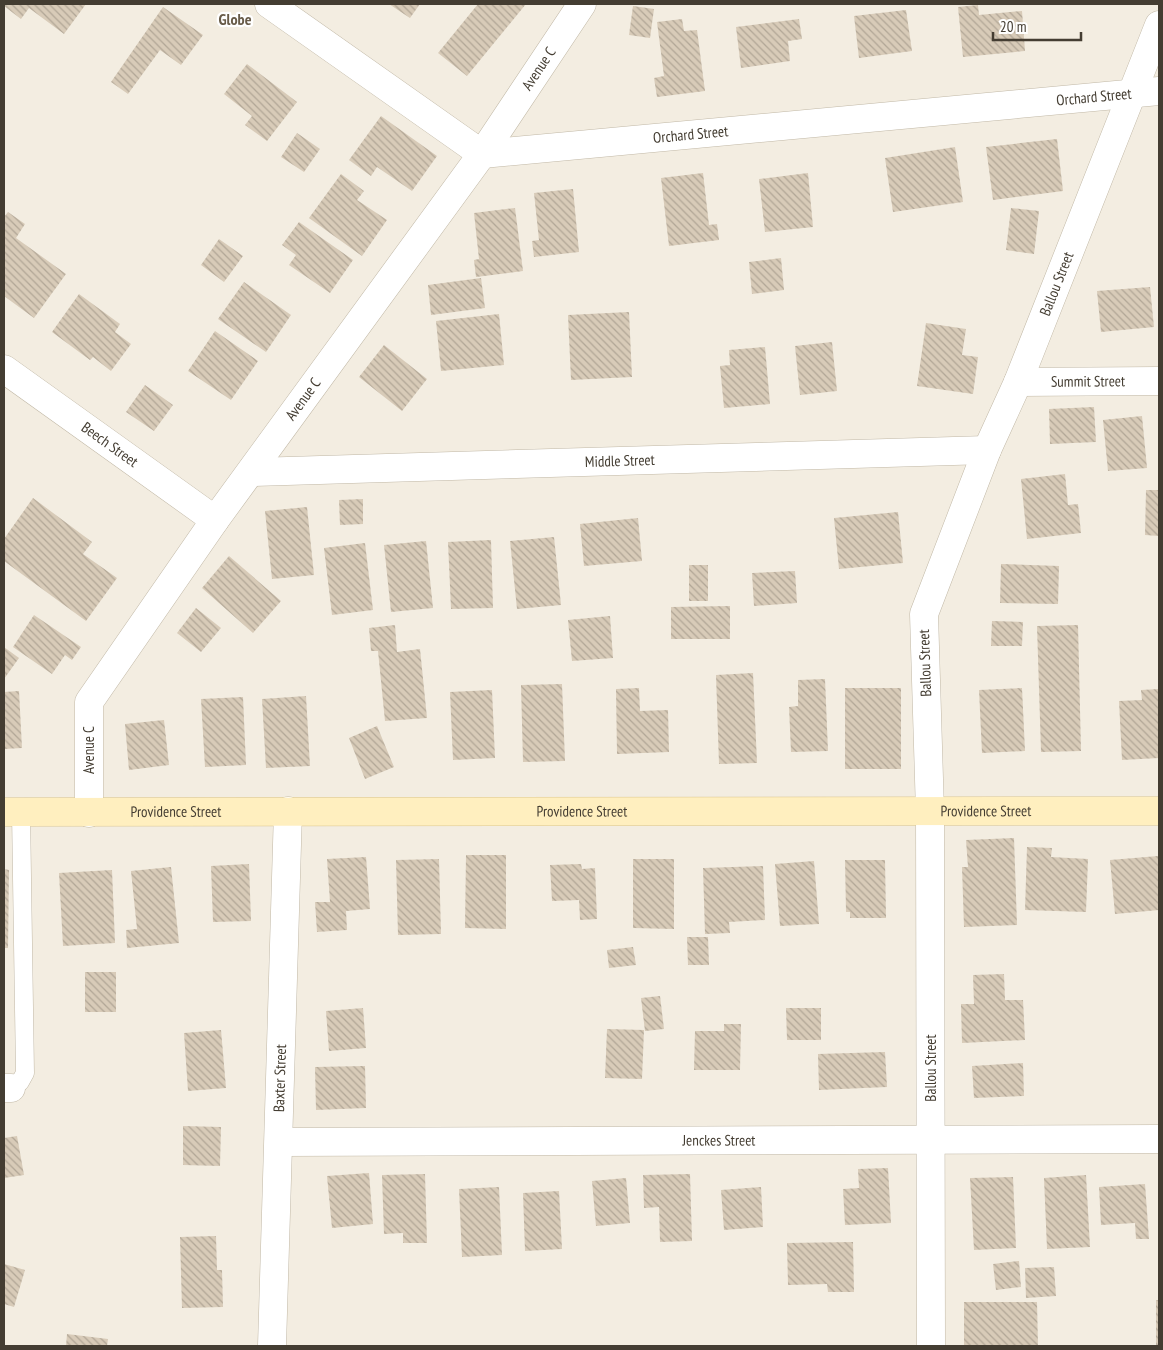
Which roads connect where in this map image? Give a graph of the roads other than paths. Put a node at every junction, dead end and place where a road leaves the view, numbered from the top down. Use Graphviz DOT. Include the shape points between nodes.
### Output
graph roads {
  1 [pos="269,4"];
  2 [pos="582,4"];
  3 [pos="1159,25"];
  4 [pos="1159,91"];
  5 [pos="1132,94"];
  6 [pos="482,154"];
  7 [pos="4,369"];
  8 [pos="1159,381"];
  9 [pos="1018,382"];
  10 [pos="987,450"];
  11 [pos="252,472"];
  12 [pos="215,520"];
  13 [pos="288,811"];
  14 [pos="1159,811"];
  15 [pos="12,812"];
  16 [pos="930,812"];
  17 [pos="89,813"];
  18 [pos="7,1088"];
  19 [pos="1159,1139"];
  20 [pos="931,1140"];
  21 [pos="279,1142"];
  22 [pos="272,1346"];
  23 [pos="931,1346"];
  1 -- 6 [label="street"];
  2 -- 6 [label="street, Avenue C"];
  3 -- 5 [label="street, Ballou Street"];
  4 -- 5 [label="street, Orchard Street"];
  5 -- 6 [label="street, Orchard Street"];
  5 -- 9 [label="street, Ballou Street"];
  6 -- 11 [label="street, Avenue C"];
  7 -- 12 [label="street, Beech Street"];
  8 -- 9 [label="street, Summit Street"];
  9 -- 10 [label="street, Ballou Street"];
  10 -- 11 [label="street, Middle Street"];
  10 -- 16 [label="street, Ballou Street" via="924,614"];
  11 -- 12 [label="street, Avenue C"];
  12 -- 17 [label="street, Avenue C" via="89,702"];
  13 -- 16 [label="main road, Providence Street"];
  13 -- 17 [label="main road, Providence Street"];
  13 -- 21 [label="street, Baxter Street"];
  14 -- 16 [label="main road, Providence Street"];
  15 -- 17 [label="main road, Providence Street"];
  15 -- 18 [label="lane" via="25,1073 20,1082"];
  16 -- 20 [label="street, Ballou Street"];
  19 -- 20 [label="street, Jenckes Street"];
  20 -- 21 [label="street, Jenckes Street"];
  20 -- 23 [label="street, Ballou Street"];
  21 -- 22 [label="street, Baxter Street"];
}
